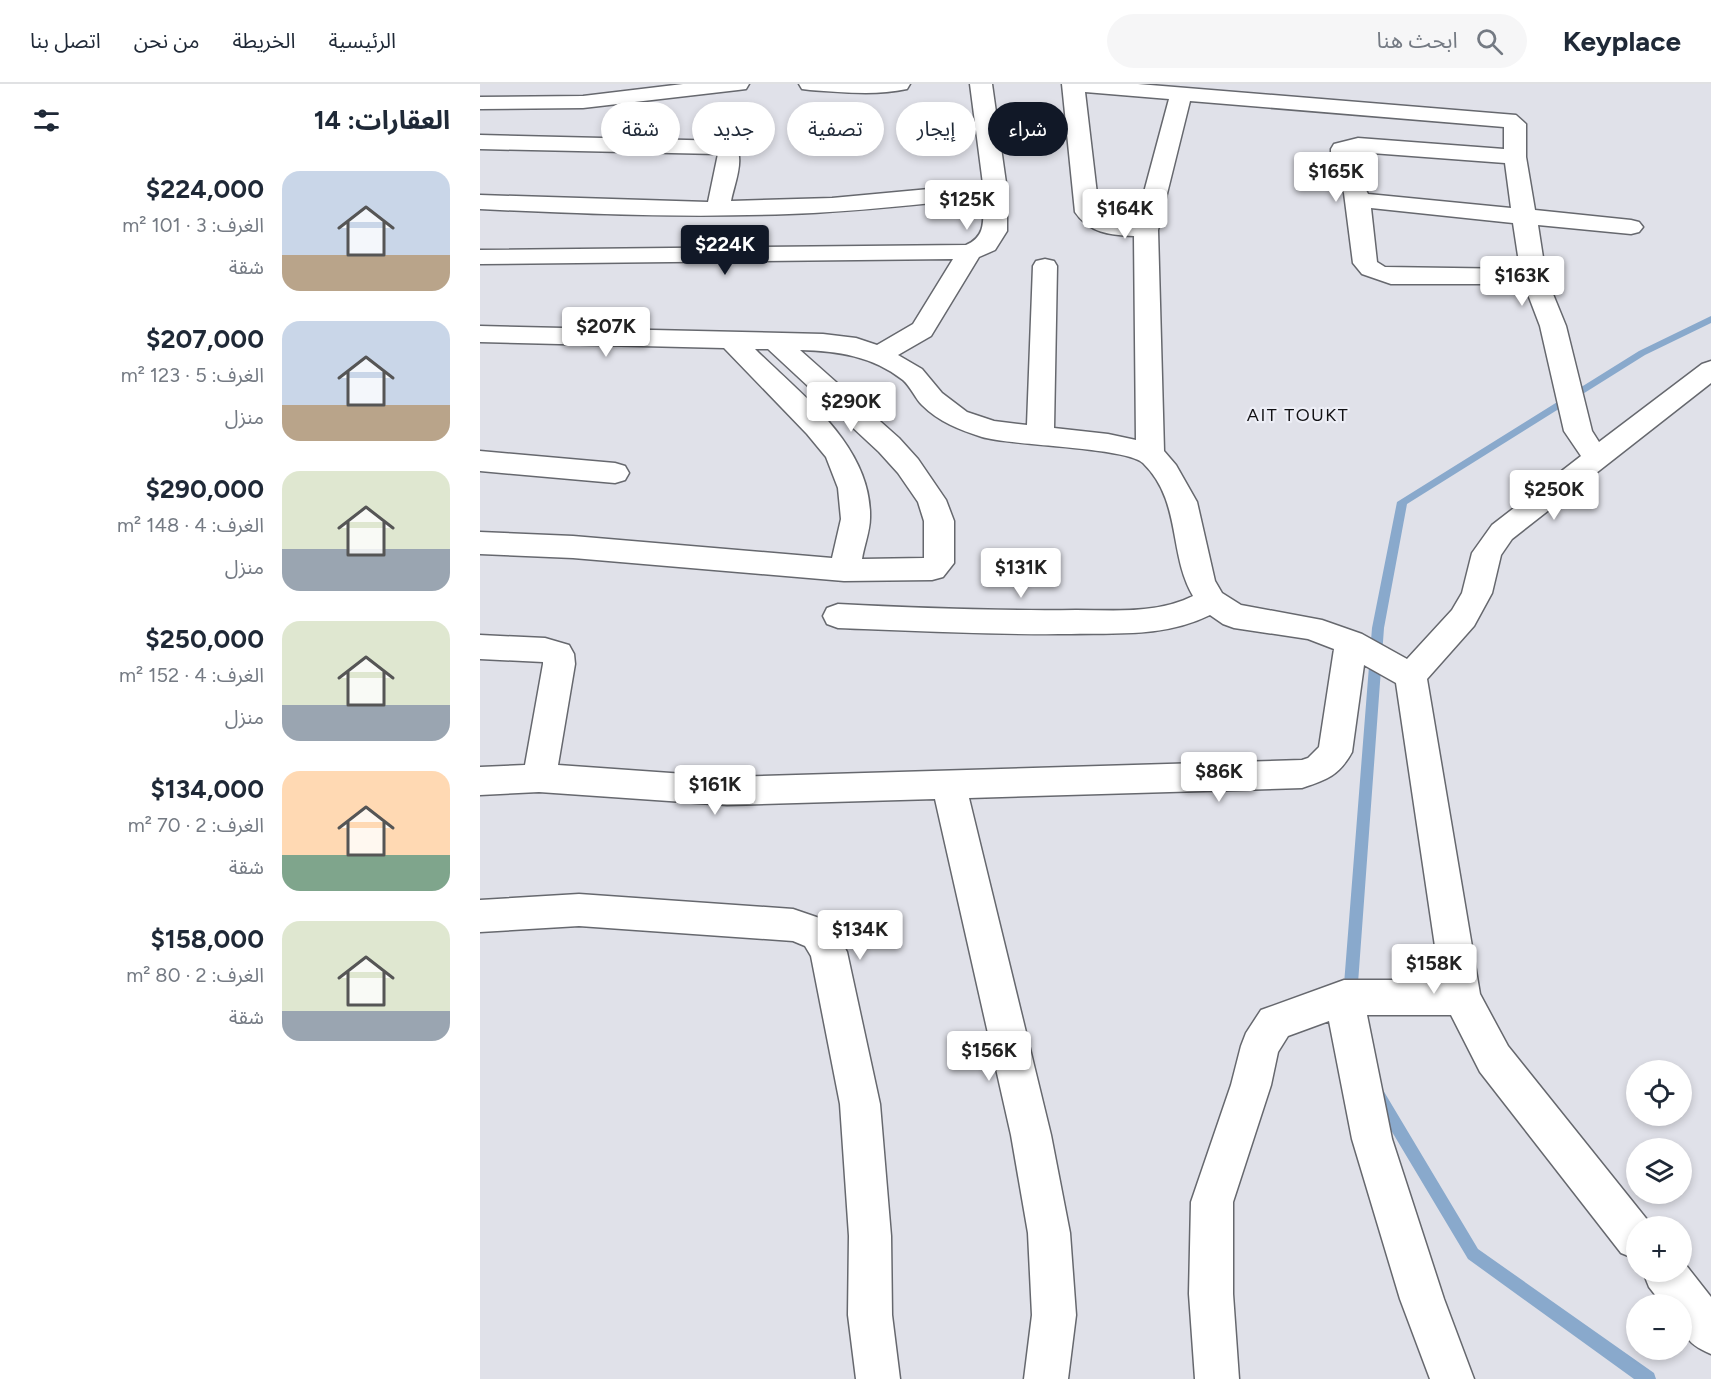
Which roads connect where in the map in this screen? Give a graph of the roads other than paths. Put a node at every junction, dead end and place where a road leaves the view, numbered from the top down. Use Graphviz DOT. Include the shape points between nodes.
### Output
graph roads {
  1 [pos="738,84"];
  2 [pos="810,84"];
  3 [pos="899,84"];
  4 [pos="981,84"];
  5 [pos="1074,84"];
  6 [pos="1181,94"];
  7 [pos="480,103"];
  8 [pos="480,142"];
  9 [pos="1515,157"];
  10 [pos="995,190"];
  11 [pos="1357,200"];
  12 [pos="480,202"];
  13 [pos="718,208"];
  14 [pos="1523,216"];
  15 [pos="1630,227"];
  16 [pos="1146,230"];
  17 [pos="970,252"];
  18 [pos="480,256"];
  19 [pos="1045,266"];
  20 [pos="1534,277"];
  21 [pos="480,334"];
  22 [pos="732,341"];
  23 [pos="775,341"];
  24 [pos="879,355"];
  25 [pos="1711,370"];
  26 [pos="1040,435"];
  27 [pos="1150,453"];
  28 [pos="1600,457"];
  29 [pos="480,461"];
  30 [pos="615,472"];
  31 [pos="480,543"];
  32 [pos="844,570"];
  33 [pos="1211,601"];
  34 [pos="838,616"];
  35 [pos="1351,643"];
  36 [pos="480,647"];
  37 [pos="1411,676"];
  38 [pos="539,778"];
  39 [pos="480,781"];
  40 [pos="949,786"];
  41 [pos="480,916"];
  42 [pos="1462,997"];
  43 [pos="1344,998"];
  44 [pos="1626,1225"];
  45 [pos="1672,1282"];
  46 [pos="1711,1332"];
  47 [pos="878,1379"];
  48 [pos="1046,1379"];
  49 [pos="1217,1379"];
  50 [pos="1452,1379"];
  1 -- 7 [label="street" via="583,102"];
  2 -- 3 [label="street"];
  4 -- 10 [label="street"];
  5 -- 6 [label="street"];
  5 -- 16 [label="street" via="1087,212 1101,225"];
  6 -- 9 [label="street" via="1508,120 1516,128"];
  6 -- 16 [label="street"];
  8 -- 13 [label="street" via="721,146 729,154"];
  9 -- 11 [label="street" via="1347,146 1342,149 1342,168 1352,182"];
  9 -- 14 [label="street"];
  10 -- 13 [label="street" via="831,205"];
  10 -- 17 [label="street" via="995,231 986,245"];
  11 -- 14 [label="street"];
  11 -- 20 [label="street" via="1365,263 1379,274"];
  12 -- 13 [label="street"];
  14 -- 15 [label="street"];
  14 -- 20 [label="street"];
  16 -- 27 [label="street"];
  17 -- 18 [label="street"];
  17 -- 24 [label="street" via="922,330"];
  19 -- 26 [label="street"];
  20 -- 28 [label="street" via="1553,326 1578,431 1587,447"];
  21 -- 22 [label="street"];
  22 -- 23 [label="street"];
  22 -- 32 [label="street" via="839,454 852,488 856,519"];
  23 -- 24 [label="street" via="856,346"];
  23 -- 32 [label="street" via="895,452 932,500 939,521 939,563 932,569"];
  24 -- 26 [label="street" via="913,375 932,399 957,418 991,430"];
  25 -- 28 [label="street"];
  26 -- 27 [label="street" via="1108,443"];
  27 -- 33 [label="street" via="1183,502 1200,582"];
  28 -- 37 [label="street" via="1502,532 1487,553 1476,592 1463,618"];
  29 -- 30 [label="street"];
  31 -- 32 [label="street"];
  33 -- 34 [label="street" via="1181,616 1149,621 1003,623"];
  33 -- 35 [label="street" via="1234,616 1311,628"];
  35 -- 37 [label="street"];
  35 -- 40 [label="street" via="1335,753 1320,768 1302,774"];
  36 -- 38 [label="street" via="558,654"];
  37 -- 42 [label="street"];
  38 -- 39 [label="street"];
  38 -- 40 [label="street" via="727,791"];
  40 -- 48 [label="street" via="1031,1135 1049,1233 1054,1315"];
  41 -- 47 [label="street" via="579,910 793,925 818,934 829,952 860,1104 870,1236 870,1315"];
  42 -- 43 [label="street"];
  42 -- 44 [label="street" via="1494,1059"];
  43 -- 49 [label="street" via="1275,1023 1260,1046 1212,1202 1211,1294"];
  43 -- 50 [label="street" via="1372,1139 1422,1299"];
  45 -- 46 [label="street"];
}
